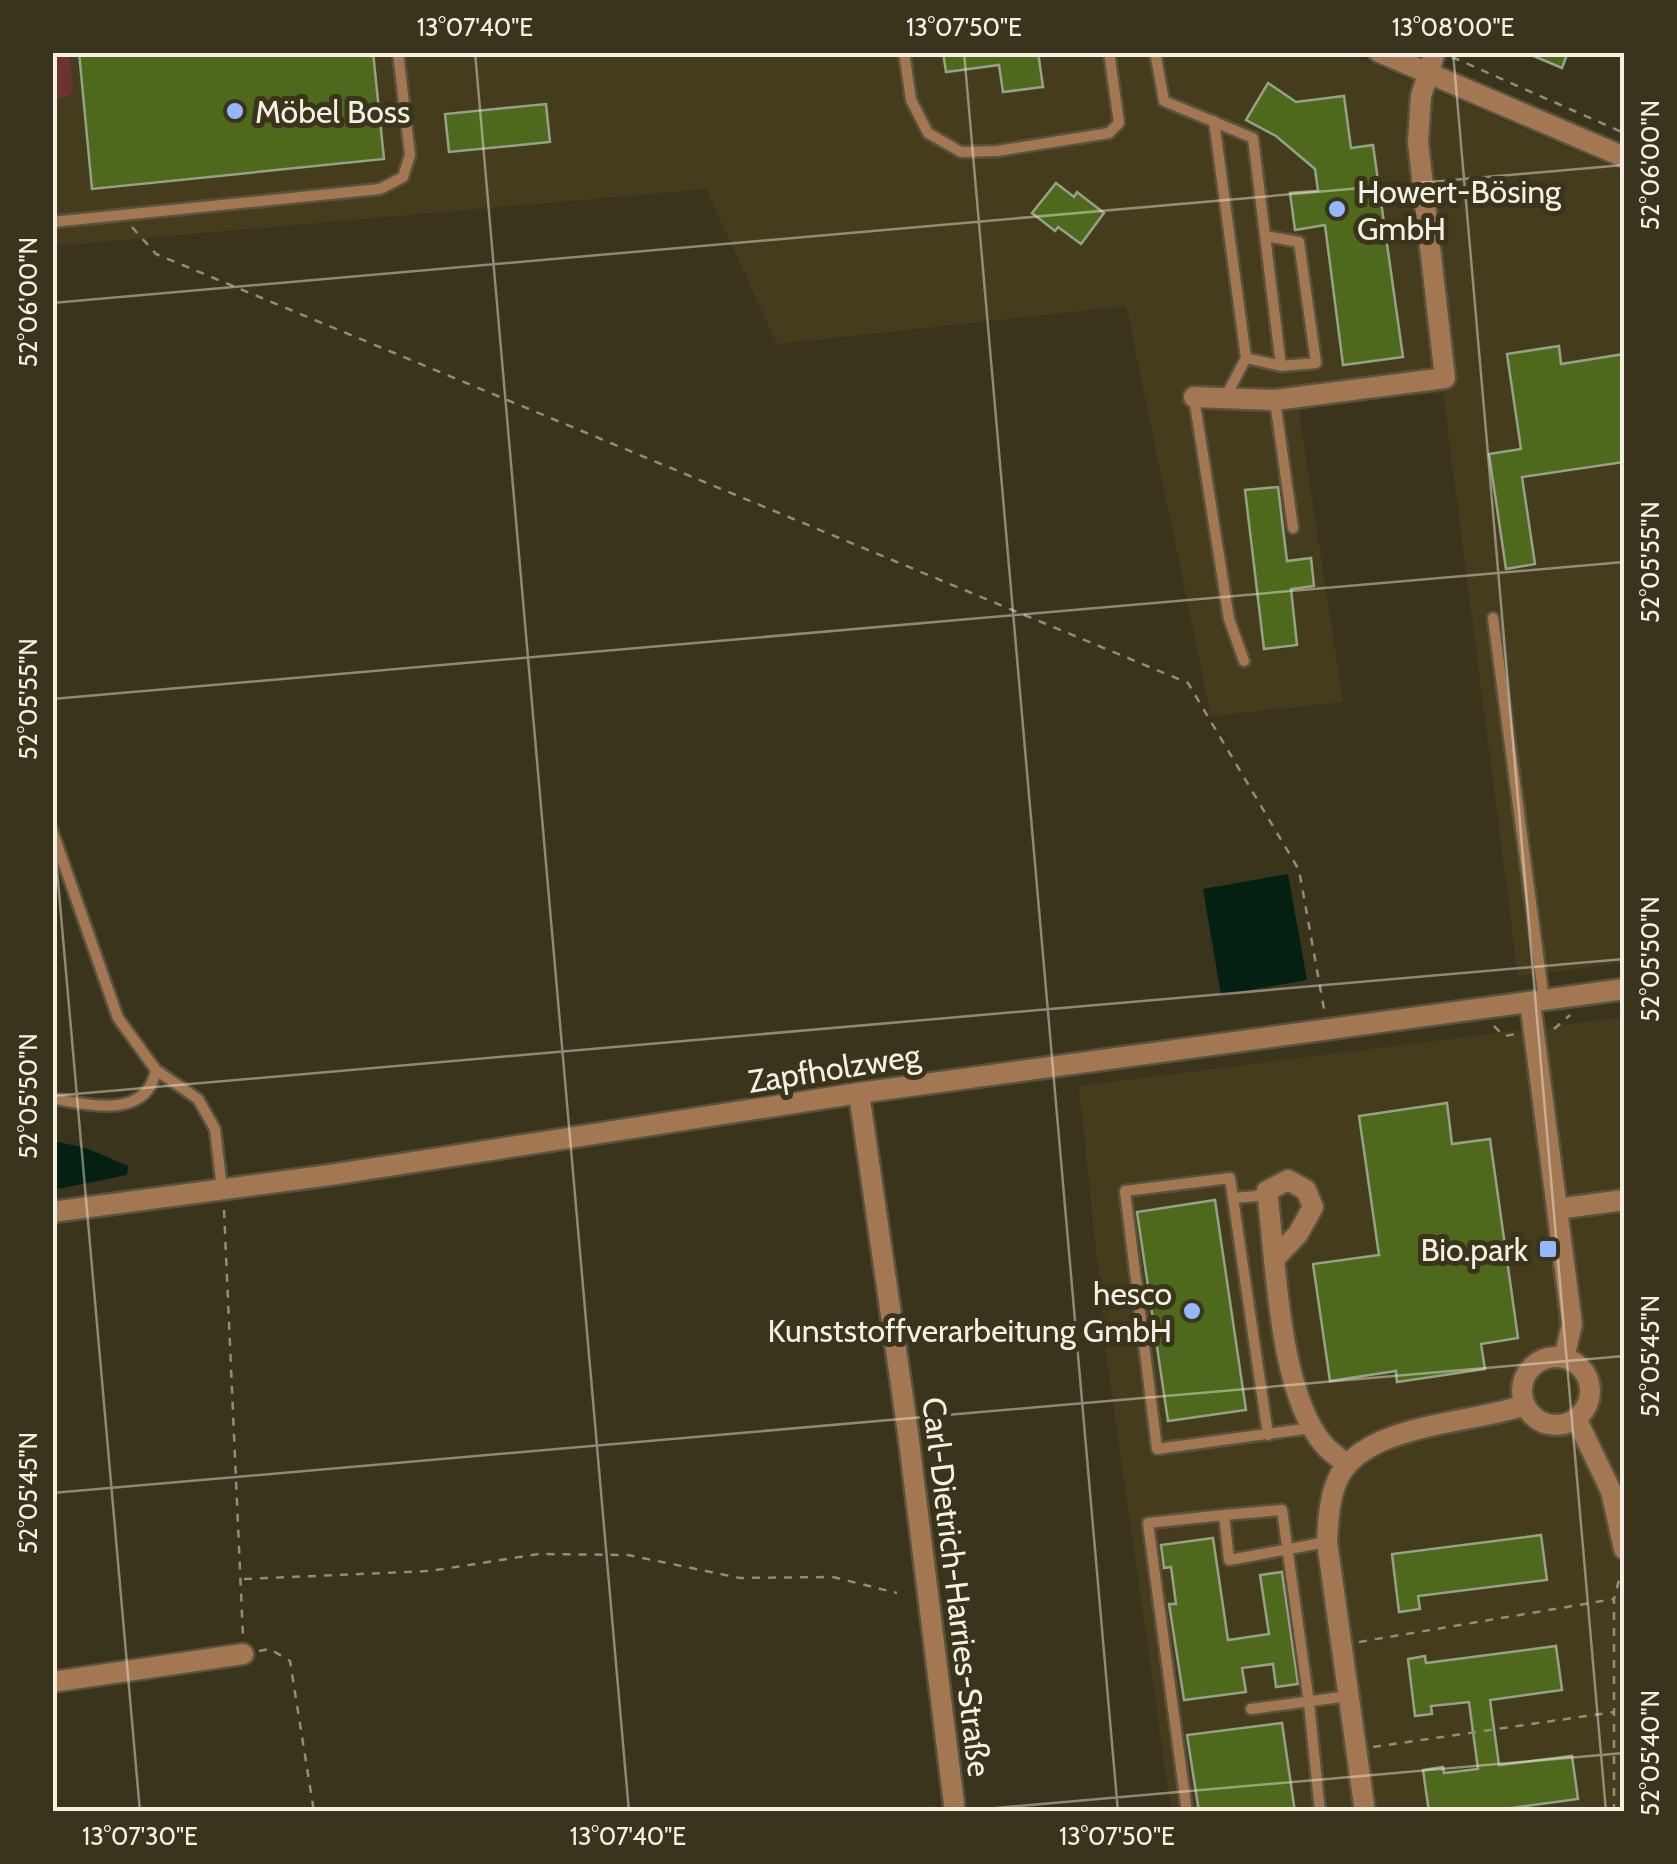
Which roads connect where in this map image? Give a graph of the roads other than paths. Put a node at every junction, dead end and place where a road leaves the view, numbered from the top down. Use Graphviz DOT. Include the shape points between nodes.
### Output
graph roads {
  1 [pos="398,52"];
  2 [pos="904,52"];
  3 [pos="1109,52"];
  4 [pos="1156,52"];
  5 [pos="1379,52"];
  6 [pos="1435,59"];
  7 [pos="1214,121"];
  8 [pos="1624,156"];
  9 [pos="52,222"];
  10 [pos="1265,236"];
  11 [pos="1246,358"];
  12 [pos="1281,366"];
  13 [pos="1194,397"];
  14 [pos="1224,398"];
  15 [pos="1274,400"];
  16 [pos="1293,528"];
  17 [pos="1493,618"];
  18 [pos="1244,661"];
  19 [pos="52,830"];
  20 [pos="1624,989"];
  21 [pos="1537,1001"];
  22 [pos="156,1070"];
  23 [pos="860,1093"];
  24 [pos="52,1098"];
  25 [pos="222,1189"];
  26 [pos="1267,1193"];
  27 [pos="1234,1198"];
  28 [pos="1624,1200"];
  29 [pos="1557,1209"];
  30 [pos="52,1212"];
  31 [pos="1275,1258"];
  32 [pos="1564,1358"];
  33 [pos="1526,1405"];
  34 [pos="1576,1418"];
  35 [pos="1312,1428"];
  36 [pos="1268,1435"];
  37 [pos="1347,1465"];
  38 [pos="1224,1514"];
  39 [pos="1327,1542"];
  40 [pos="1624,1549"];
  41 [pos="1288,1550"];
  42 [pos="243,1654"];
  43 [pos="52,1682"];
  44 [pos="1348,1696"];
  45 [pos="1309,1704"];
  46 [pos="1251,1708"];
  47 [pos="954,1804"];
  48 [pos="1186,1812"];
  49 [pos="1320,1812"];
  50 [pos="1365,1812"];
  1 -- 9 [label="lane" via="410,155 402,177 380,189"];
  2 -- 3 [label="lane" via="910,100 928,133 961,152 1109,133 1119,123"];
  4 -- 7 [label="lane" via="1164,101"];
  5 -- 6 [label="street"];
  6 -- 8 [label="street"];
  6 -- 15 [label="street" via="1421,96 1418,142 1445,378"];
  7 -- 10 [label="lane" via="1253,138"];
  7 -- 11 [label="lane"];
  10 -- 12 [label="lane"];
  10 -- 12 [label="lane" via="1299,242 1316,364"];
  11 -- 12 [label="lane"];
  11 -- 14 [label="lane"];
  13 -- 14 [label="street"];
  13 -- 18 [label="lane" via="1230,619"];
  14 -- 15 [label="street"];
  15 -- 16 [label="lane"];
  17 -- 21 [label="lane"];
  19 -- 22 [label="lane" via="118,1018"];
  20 -- 21 [label="street, Zapfholzweg"];
  21 -- 23 [label="street, Zapfholzweg"];
  21 -- 29 [label="street"];
  22 -- 24 [label="lane" via="154,1084 140,1098 107,1108"];
  22 -- 25 [label="lane" via="198,1098 215,1129"];
  23 -- 25 [label="street, Zapfholzweg"];
  23 -- 47 [label="street, Carl-Dietrich-Harries-Straße"];
  25 -- 30 [label="street, Zapfholzweg"];
  26 -- 27 [label="lane"];
  26 -- 31 [label="street"];
  26 -- 31 [label="street" via="1288,1180 1306,1190 1313,1207"];
  27 -- 36 [label="lane"];
  27 -- 36 [label="lane" via="1230,1178 1125,1191 1156,1449"];
  28 -- 29 [label="street"];
  29 -- 32 [label="street" via="1572,1324"];
  31 -- 35 [label="street" via="1291,1374"];
  32 -- 33 [label="street" via="1542,1360 1527,1374"];
  32 -- 34 [label="street" via="1588,1379 1589,1400"];
  33 -- 34 [label="street" via="1548,1424"];
  33 -- 37 [label="street" via="1372,1444"];
  34 -- 40 [label="street" via="1610,1491"];
  35 -- 36 [label="lane"];
  35 -- 37 [label="street"];
  37 -- 39 [label="street" via="1329,1510"];
  38 -- 41 [label="lane" via="1282,1510"];
  38 -- 41 [label="lane" via="1229,1560"];
  38 -- 48 [label="lane" via="1148,1524"];
  39 -- 41 [label="lane"];
  39 -- 44 [label="street"];
  41 -- 45 [label="lane"];
  42 -- 43 [label="street"];
  44 -- 45 [label="lane"];
  44 -- 50 [label="street"];
  45 -- 46 [label="lane"];
  45 -- 49 [label="lane"];
}
